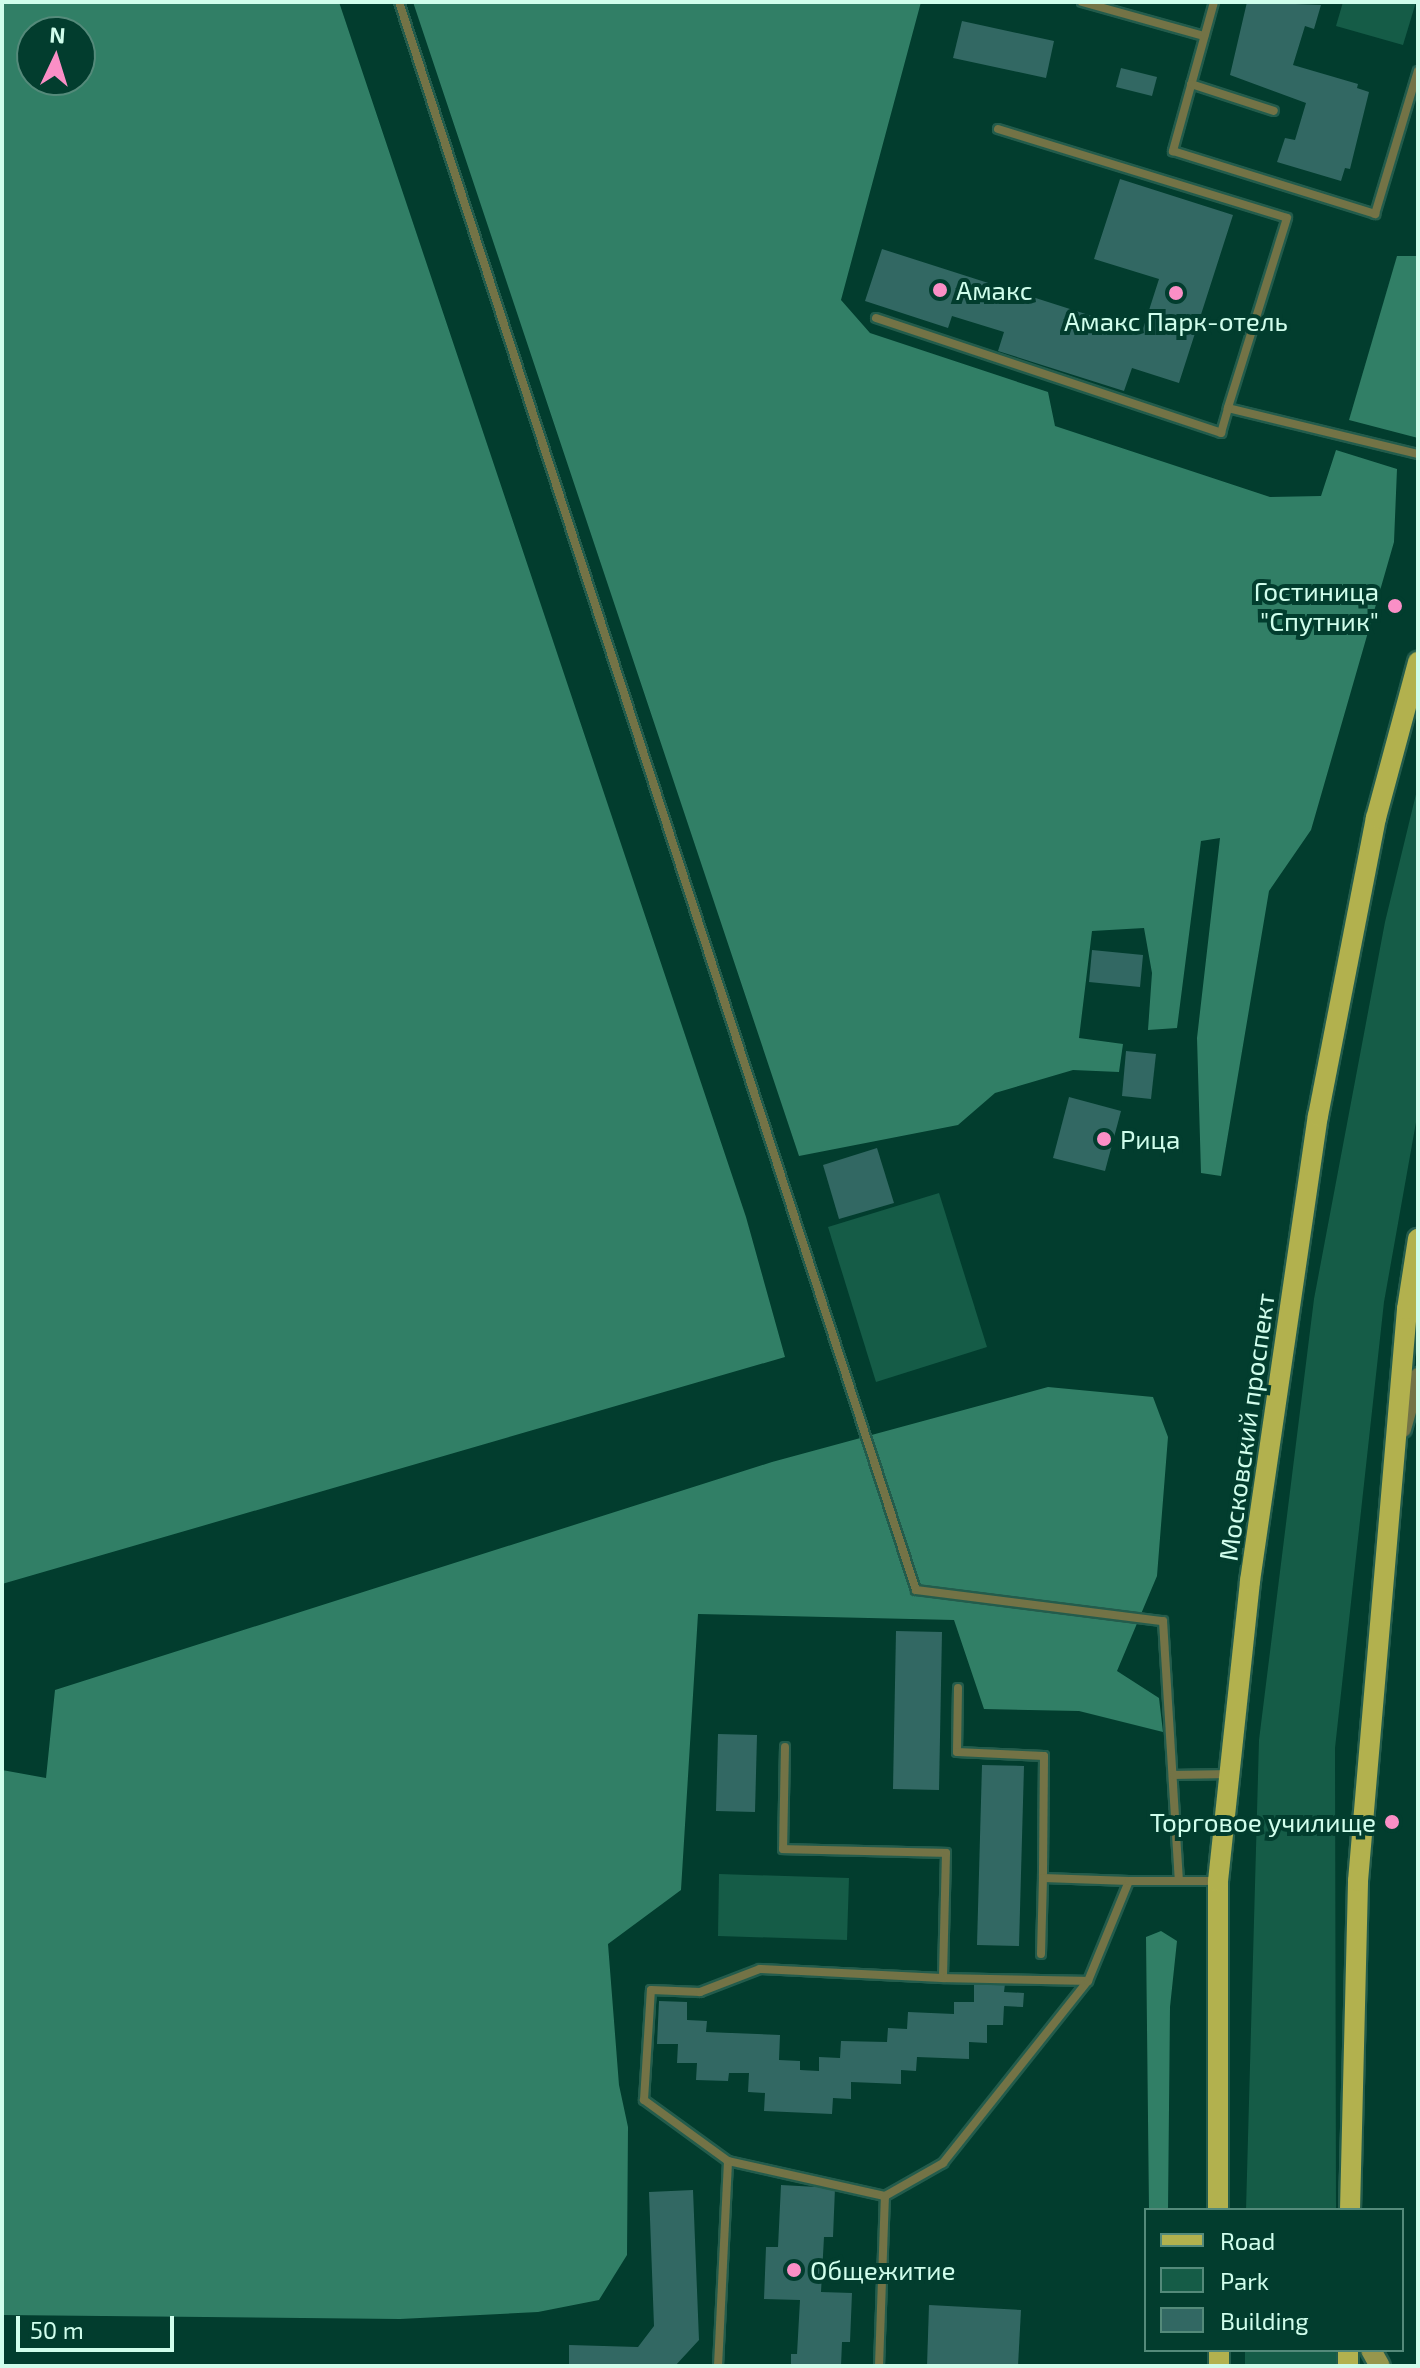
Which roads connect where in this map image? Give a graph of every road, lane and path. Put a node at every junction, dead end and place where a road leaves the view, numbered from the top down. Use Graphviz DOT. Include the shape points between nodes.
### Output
graph roads {
  1 [pos="399,2"];
  2 [pos="1082,2"];
  3 [pos="1214,2"];
  4 [pos="1204,36"];
  5 [pos="1418,71"];
  6 [pos="1191,84"];
  7 [pos="1414,99"];
  8 [pos="1274,111"];
  9 [pos="998,129"];
  10 [pos="876,318"];
  11 [pos="1228,408"];
  12 [pos="1418,454"];
  13 [pos="1418,662"];
  14 [pos="1418,1239"];
  15 [pos="1418,1376"];
  16 [pos="1393,1465"];
  17 [pos="958,1688"];
  18 [pos="785,1747"];
  19 [pos="1229,1774"];
  20 [pos="1174,1775"];
  21 [pos="1043,1878"];
  22 [pos="1129,1881"];
  23 [pos="1179,1881"];
  24 [pos="1218,1881"];
  25 [pos="1041,1954"];
  26 [pos="943,1978"];
  27 [pos="1088,1981"];
  28 [pos="728,2161"];
  29 [pos="885,2196"];
  30 [pos="1218,2208"];
  31 [pos="1350,2208"];
  32 [pos="718,2366"];
  33 [pos="879,2366"];
  1 -- 20 [label="lane" via="916,1590 1163,1621"];
  2 -- 4 [label="lane"];
  3 -- 4 [label="lane"];
  4 -- 6 [label="lane"];
  5 -- 7 [label="lane"];
  6 -- 7 [label="lane" via="1173,151 1375,214"];
  6 -- 8 [label="lane"];
  9 -- 11 [label="lane" via="1287,218"];
  10 -- 11 [label="lane" via="1221,433"];
  11 -- 12 [label="lane"];
  13 -- 19 [label="main road, Московский проспект" via="1376,818 1318,1116 1250,1581"];
  14 -- 16 [label="main road"];
  15 -- 16 [label="street"];
  16 -- 31 [label="main road" via="1358,1881"];
  17 -- 21 [label="lane" via="957,1752 1044,1756"];
  18 -- 26 [label="lane" via="783,1849 946,1853"];
  19 -- 20 [label="lane"];
  19 -- 24 [label="main road, Московский проспект"];
  20 -- 23 [label="lane"];
  21 -- 22 [label="lane"];
  21 -- 25 [label="lane"];
  22 -- 23 [label="lane"];
  22 -- 27 [label="lane"];
  23 -- 24 [label="lane"];
  24 -- 30 [label="main road, Московский проспект"];
  26 -- 27 [label="lane"];
  26 -- 28 [label="lane" via="760,1969 700,1992 651,1990 644,2100"];
  27 -- 29 [label="lane" via="943,2163"];
  28 -- 29 [label="lane"];
  28 -- 32 [label="lane"];
  29 -- 33 [label="lane"];
}
